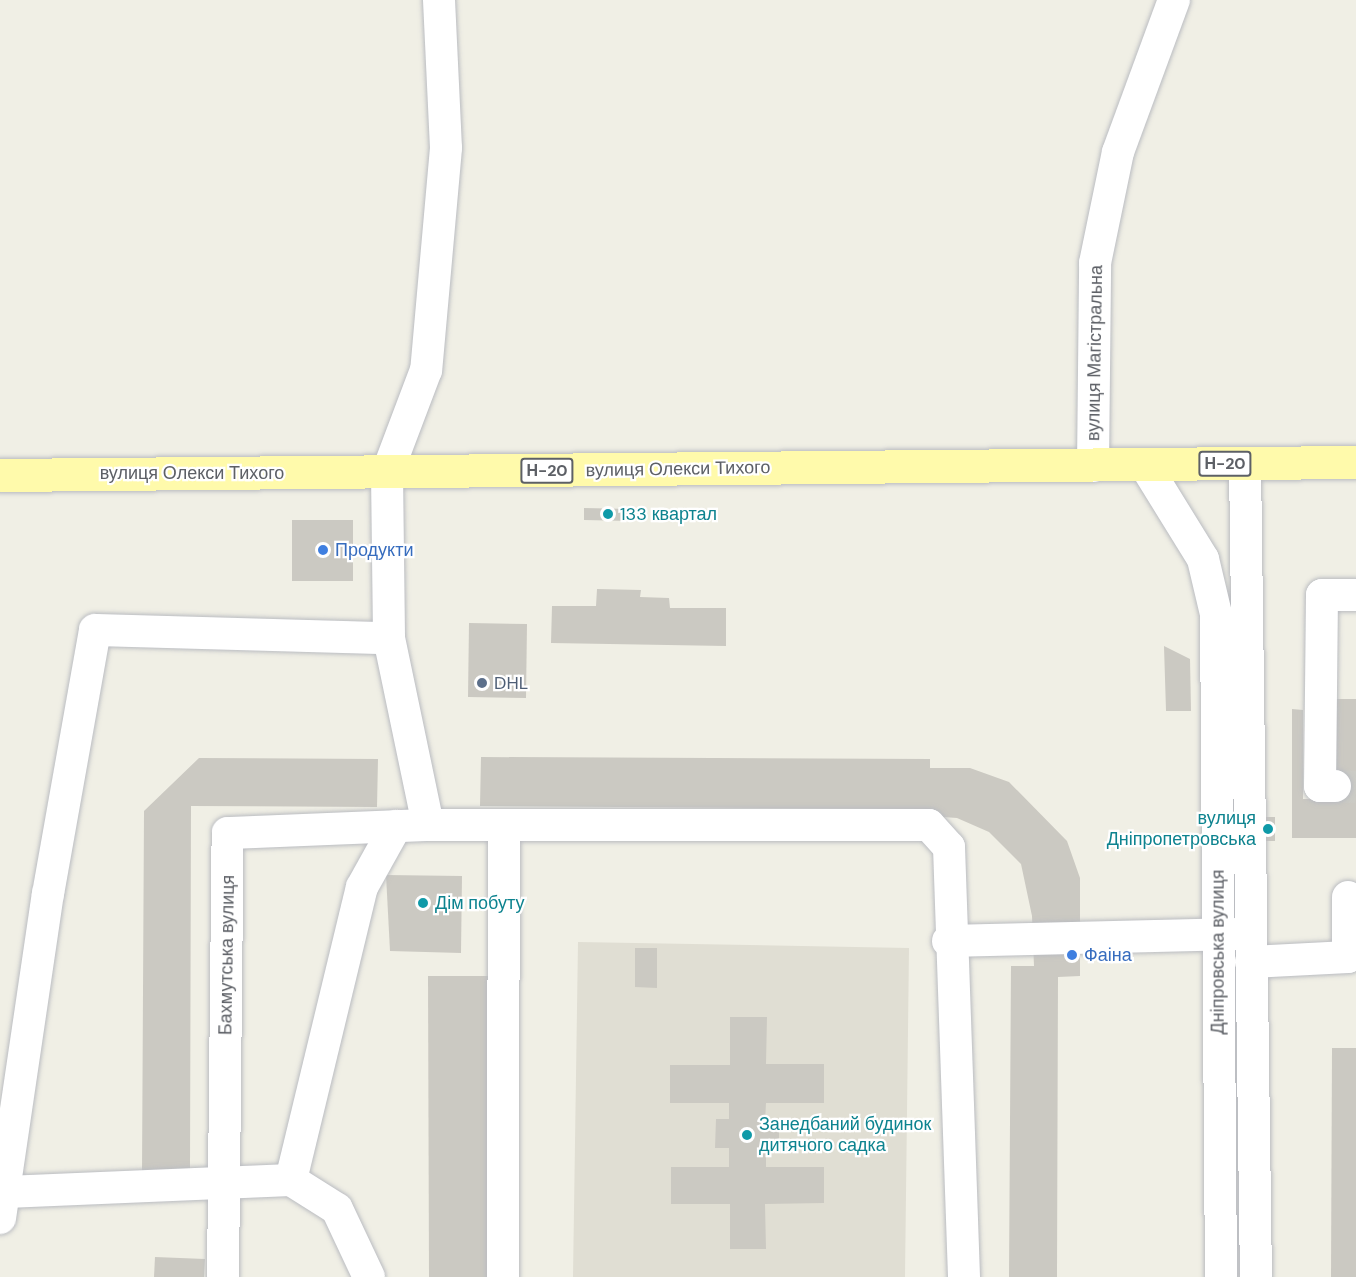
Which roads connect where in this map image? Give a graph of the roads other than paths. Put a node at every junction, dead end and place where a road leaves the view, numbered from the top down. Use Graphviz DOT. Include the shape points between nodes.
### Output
graph roads {
  1 [pos="439,0"];
  2 [pos="1174,0"];
  3 [pos="1356,462"];
  4 [pos="1245,463"];
  5 [pos="1145,465"];
  6 [pos="1093,466"];
  7 [pos="387,473"];
  8 [pos="0,475"];
  9 [pos="1356,595"];
  10 [pos="389,638"];
  11 [pos="1335,786"];
  12 [pos="428,825"];
  13 [pos="504,825"];
  14 [pos="396,826"];
  15 [pos="1347,897"];
  16 [pos="1218,933"];
  17 [pos="948,941"];
  18 [pos="1251,948"];
  19 [pos="291,1180"];
  20 [pos="224,1183"];
  21 [pos="3,1205"];
  22 [pos="223,1277"];
  23 [pos="369,1277"];
  24 [pos="503,1277"];
  25 [pos="964,1277"];
  26 [pos="1221,1277"];
  27 [pos="1256,1277"];
  1 -- 7 [label="street" via="446,148 426,370"];
  2 -- 6 [label="street, вулиця Магістральна" via="1118,152 1095,263"];
  3 -- 4 [label="main road, вулиця Олекси Тихого / Н-20"];
  4 -- 5 [label="main road, вулиця Олекси Тихого / Н-20"];
  4 -- 18 [label="street, Дніпровська вулиця"];
  5 -- 6 [label="main road, вулиця Олекси Тихого / Н-20"];
  5 -- 16 [label="street, Дніпровська вулиця" via="1203,559 1216,614"];
  6 -- 7 [label="main road, вулиця Олекси Тихого / Н-20"];
  7 -- 8 [label="main road, вулиця Олекси Тихого / Н-20"];
  7 -- 10 [label="street"];
  9 -- 11 [label="street" via="1322,595 1320,786"];
  10 -- 12 [label="street"];
  10 -- 21 [label="street" via="95,630 48,894"];
  12 -- 13 [label="street, Бахмутська вулиця"];
  12 -- 14 [label="street, Бахмутська вулиця"];
  13 -- 17 [label="street, Бахмутська вулиця" via="929,825 949,847"];
  13 -- 24 [label="street"];
  14 -- 19 [label="street" via="362,887"];
  14 -- 20 [label="street, Бахмутська вулиця" via="228,833"];
  15 -- 18 [label="street" via="1348,957"];
  16 -- 17 [label="street"];
  16 -- 18 [label="street"];
  16 -- 26 [label="street, Дніпровська вулиця"];
  17 -- 25 [label="street, Бахмутська вулиця"];
  18 -- 27 [label="street, Дніпровська вулиця"];
  19 -- 20 [label="street"];
  19 -- 23 [label="street" via="337,1209"];
  20 -- 21 [label="street"];
  20 -- 22 [label="street, Бахмутська вулиця"];
}
